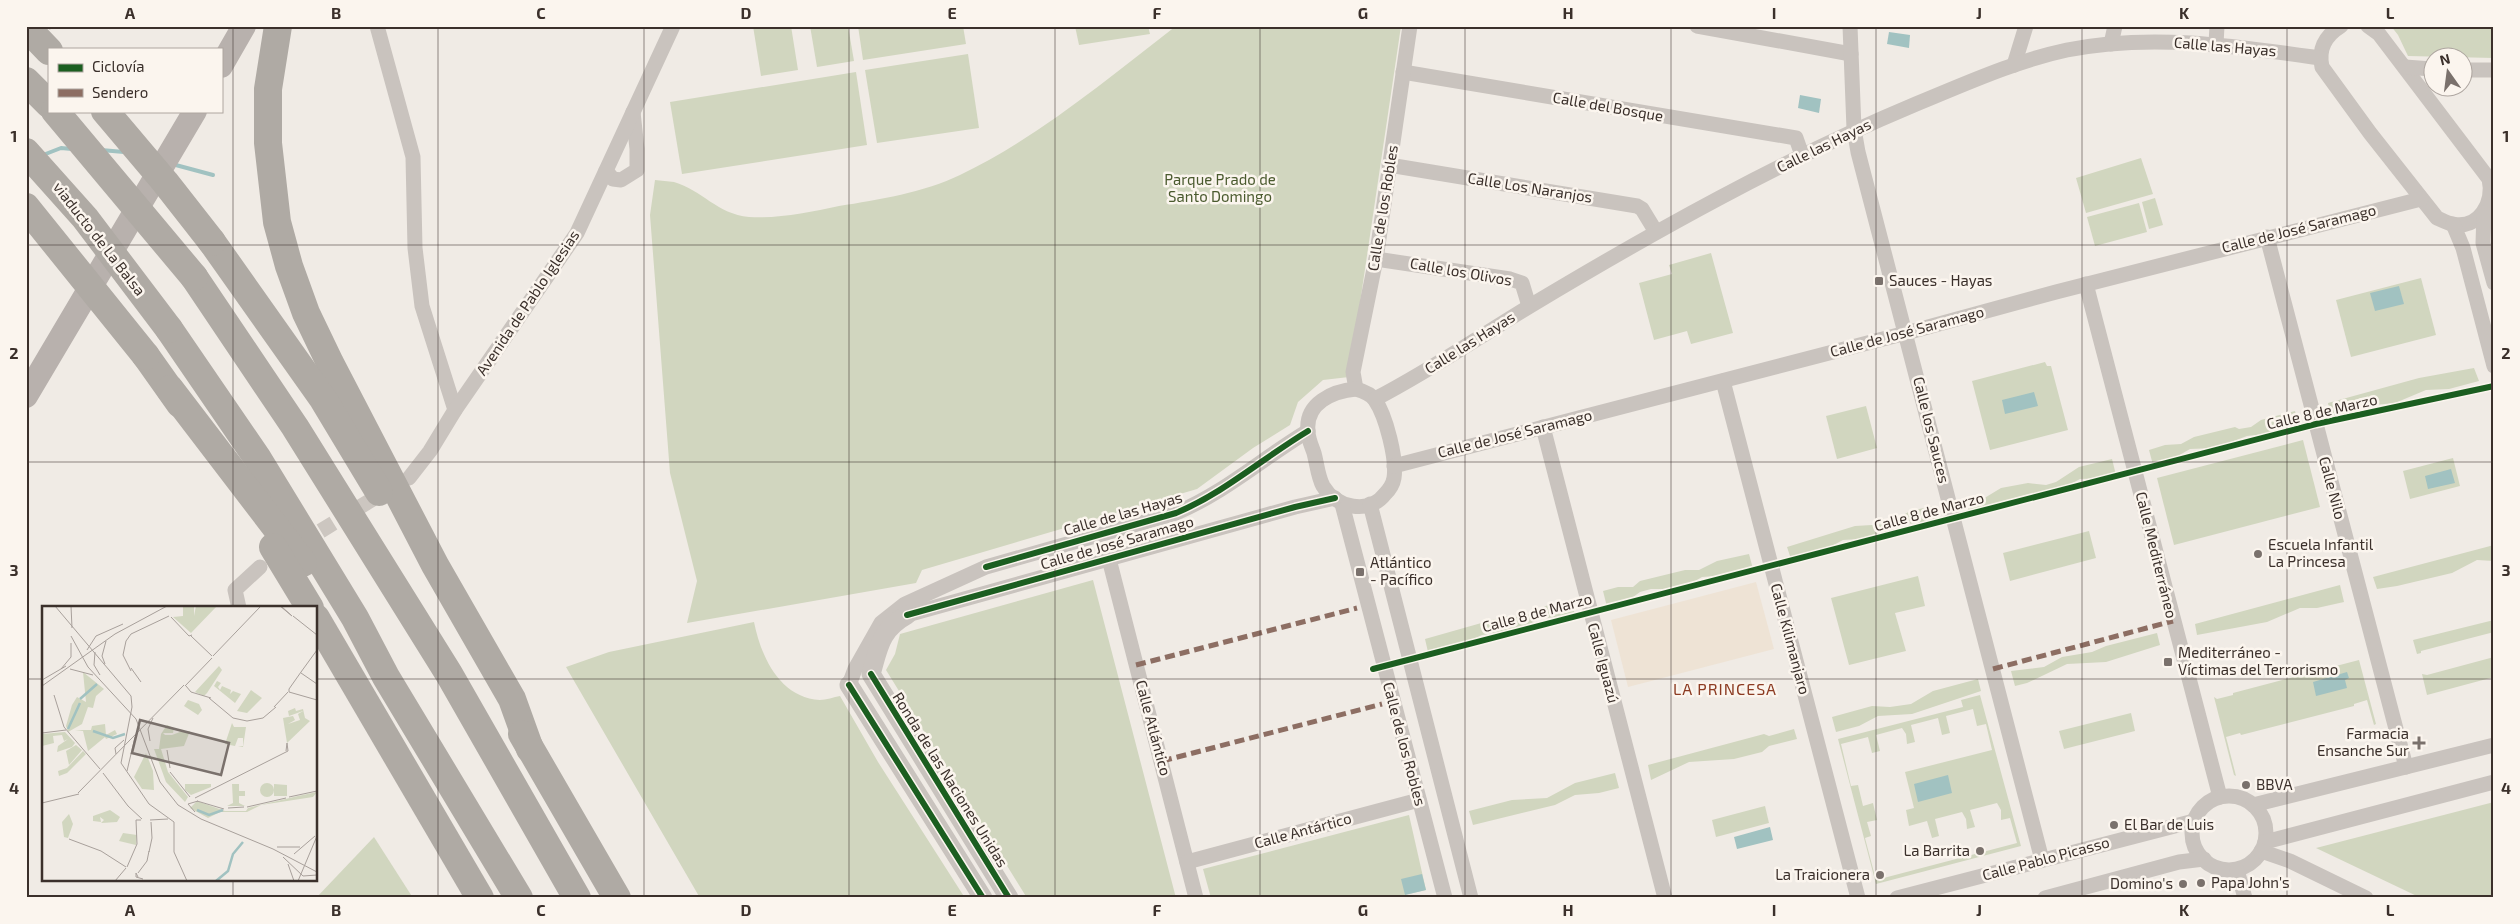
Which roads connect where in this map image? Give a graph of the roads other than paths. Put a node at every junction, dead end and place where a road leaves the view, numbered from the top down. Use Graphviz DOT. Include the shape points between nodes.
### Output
graph roads {
  1 [pos="226,26"];
  2 [pos="244,26"];
  3 [pos="278,26"];
  4 [pos="377,26"];
  5 [pos="673,26"];
  6 [pos="1410,26"];
  7 [pos="1697,26"];
  8 [pos="1850,26"];
  9 [pos="2026,26"];
  10 [pos="2115,26"];
  11 [pos="2217,26"];
  12 [pos="2340,26"];
  13 [pos="2368,26"];
  14 [pos="26,27"];
  15 [pos="2112,44"];
  16 [pos="2216,44"];
  17 [pos="214,48"];
  18 [pos="48,50"];
  19 [pos="1852,54"];
  20 [pos="2320,58"];
  21 [pos="222,64"];
  22 [pos="2014,65"];
  23 [pos="2405,67"];
  24 [pos="2422,68"];
  25 [pos="2472,70"];
  26 [pos="2494,70"];
  27 [pos="1403,72"];
  28 [pos="26,80"];
  29 [pos="48,103"];
  30 [pos="56,112"];
  31 [pos="107,112"];
  32 [pos="177,112"];
  33 [pos="194,112"];
  34 [pos="633,112"];
  35 [pos="1854,129"];
  36 [pos="26,152"];
  37 [pos="1802,155"];
  38 [pos="158,161"];
  39 [pos="1389,165"];
  40 [pos="606,171"];
  41 [pos="2493,186"];
  42 [pos="2421,199"];
  43 [pos="26,207"];
  44 [pos="2484,212"];
  45 [pos="2452,224"];
  46 [pos="1656,232"];
  47 [pos="2267,238"];
  48 [pos="1376,259"];
  49 [pos="232,269"];
  50 [pos="2494,283"];
  51 [pos="2086,284"];
  52 [pos="1529,306"];
  53 [pos="1906,333"];
  54 [pos="2494,366"];
  55 [pos="26,375"];
  56 [pos="1723,381"];
  57 [pos="170,389"];
  58 [pos="1356,389"];
  59 [pos="26,396"];
  60 [pos="1375,399"];
  61 [pos="455,410"];
  62 [pos="1543,427"];
  63 [pos="1308,431"];
  64 [pos="1394,466"];
  65 [pos="409,478"];
  66 [pos="1338,501"];
  67 [pos="1370,504"];
  68 [pos="1109,559"];
  69 [pos="260,567"];
  70 [pos="239,606"];
  71 [pos="309,606"];
  72 [pos="907,615"];
  73 [pos="318,621"];
  74 [pos="449,674"];
  75 [pos="386,677"];
  76 [pos="850,685"];
  77 [pos="2494,745"];
  78 [pos="530,749"];
  79 [pos="2406,767"];
  80 [pos="2494,782"];
  81 [pos="2220,797"];
  82 [pos="1419,800"];
  83 [pos="2253,804"];
  84 [pos="2194,821"];
  85 [pos="2263,846"];
  86 [pos="2204,859"];
  87 [pos="2042,860"];
  88 [pos="1187,862"];
  89 [pos="2237,870"];
  90 [pos="2049,897"];
  91 [pos="480,898"];
  92 [pos="519,898"];
  93 [pos="577,898"];
  94 [pos="617,898"];
  95 [pos="983,898"];
  96 [pos="1009,898"];
  97 [pos="1196,898"];
  98 [pos="1445,898"];
  99 [pos="1471,898"];
  100 [pos="1665,898"];
  101 [pos="1858,898"];
  102 [pos="1897,898"];
  103 [pos="2245,898"];
  104 [pos="2366,898"];
  1 -- 17 [label="main road"];
  2 -- 21 [label="main road"];
  3 -- 78 [label="highway" via="268,89 268,143 277,222 289,266 306,313 330,363 435,565 512,699"];
  4 -- 61 [label="street" via="413,157 422,306"];
  5 -- 34 [label="street, Avenida de Pablo Iglesias"];
  6 -- 27 [label="street, Calle de los Robles"];
  7 -- 19 [label="street"];
  8 -- 19 [label="street, Calle los Sauces"];
  9 -- 22 [label="street"];
  10 -- 15 [label="street"];
  11 -- 16 [label="street"];
  12 -- 20 [label="street" via="2324,41"];
  13 -- 23 [label="street" via="2379,34"];
  14 -- 18 [label="highway, bridge"];
  15 -- 16 [label="street, Calle las Hayas" via="2154,41"];
  15 -- 22 [label="street, Calle las Hayas" via="2067,50"];
  16 -- 20 [label="street, Calle las Hayas"];
  19 -- 35 [label="street, Calle los Sauces"];
  20 -- 42 [label="street" via="2322,68"];
  22 -- 35 [label="street, Calle las Hayas"];
  23 -- 24 [label="street"];
  23 -- 41 [label="street"];
  25 -- 26 [label="street"];
  27 -- 37 [label="street, Calle del Bosque" via="1796,138"];
  27 -- 39 [label="street, Calle de los Robles"];
  28 -- 29 [label="highway"];
  30 -- 74 [label="highway, bridge" via="194,277 295,427"];
  31 -- 49 [label="highway, bridge"];
  32 -- 38 [label="main road"];
  33 -- 38 [label="main road"];
  34 -- 40 [label="street, Avenida de Pablo Iglesias"];
  34 -- 40 [label="street" via="637,170 621,180 613,179"];
  35 -- 37 [label="street, Calle las Hayas"];
  35 -- 53 [label="street, Calle los Sauces"];
  36 -- 75 [label="highway, viaducto de La Balsa, bridge" via="85,218 169,329 258,459 355,618"];
  37 -- 46 [label="street, Calle las Hayas"];
  38 -- 55 [label="main road"];
  38 -- 59 [label="main road"];
  39 -- 46 [label="street, Calle Los Naranjos" via="1637,206"];
  39 -- 48 [label="street, Calle de los Robles"];
  40 -- 61 [label="street, Avenida de Pablo Iglesias" via="577,233"];
  41 -- 44 [label="street"];
  42 -- 45 [label="street" via="2437,218"];
  42 -- 47 [label="street, Calle de José Saramago"];
  43 -- 57 [label="highway, bridge"];
  44 -- 45 [label="street" via="2473,221"];
  44 -- 50 [label="street" via="2483,243"];
  45 -- 54 [label="street" via="2463,248"];
  46 -- 52 [label="street, Calle las Hayas"];
  47 -- 51 [label="street, Calle de José Saramago"];
  47 -- 79 [label="street, Calle Nilo"];
  48 -- 52 [label="street, Calle los Olivos" via="1510,279 1522,283"];
  48 -- 58 [label="street, Calle de los Robles" via="1353,372"];
  49 -- 74 [label="highway" via="278,345 334,459 421,612"];
  49 -- 78 [label="highway" via="323,399"];
  51 -- 53 [label="street, Calle de José Saramago"];
  51 -- 81 [label="street, Calle Mediterráneo"];
  52 -- 60 [label="street, Calle las Hayas"];
  53 -- 56 [label="street, Calle de José Saramago"];
  53 -- 87 [label="street, Calle los Sauces"];
  56 -- 62 [label="street, Calle de José Saramago"];
  56 -- 101 [label="street, Calle Kilimanjaro"];
  57 -- 71 [label="highway" via="235,486"];
  57 -- 75 [label="highway"];
  58 -- 60 [label="street"];
  58 -- 63 [label="street" via="1335,392 1323,400 1313,410"];
  60 -- 64 [label="street" via="1383,418"];
  61 -- 65 [label="street, Avenida de Pablo Iglesias"];
  62 -- 64 [label="street, Calle de José Saramago"];
  62 -- 100 [label="street, Calle Iguazú"];
  63 -- 66 [label="street" via="1323,486"];
  63 -- 76 [label="street, Calle de las Hayas" via="1195,506 986,566 905,604 881,623 855,669"];
  64 -- 67 [label="street" via="1391,486 1384,496"];
  66 -- 67 [label="street" via="1354,507"];
  66 -- 68 [label="street, Calle de José Saramago"];
  66 -- 82 [label="street, Calle de los Robles"];
  67 -- 99 [label="street, Calle de los Robles"];
  68 -- 72 [label="street, Calle de José Saramago"];
  68 -- 88 [label="street, Calle Atlántico"];
  69 -- 70 [label="street" via="236,590"];
  72 -- 96 [label="street, Ronda de las Naciones Unidas" via="883,634 871,674"];
  73 -- 91 [label="highway"];
  74 -- 93 [label="highway"];
  75 -- 92 [label="highway"];
  76 -- 95 [label="street"];
  77 -- 79 [label="street"];
  78 -- 94 [label="highway"];
  79 -- 83 [label="street"];
  80 -- 85 [label="street"];
  81 -- 83 [label="street" via="2233,796"];
  81 -- 84 [label="street" via="2204,806"];
  82 -- 88 [label="street, Calle Antártico"];
  82 -- 98 [label="street, Calle de los Robles"];
  83 -- 85 [label="street" via="2265,824"];
  84 -- 86 [label="street" via="2195,847"];
  84 -- 87 [label="street, Calle Pablo Picasso"];
  85 -- 89 [label="street" via="2254,860"];
  85 -- 104 [label="street"];
  86 -- 89 [label="street" via="2214,866"];
  86 -- 90 [label="street" via="2179,862"];
  87 -- 102 [label="street, Calle Pablo Picasso"];
  88 -- 97 [label="street, Calle Atlántico"];
  89 -- 103 [label="street"];
}
